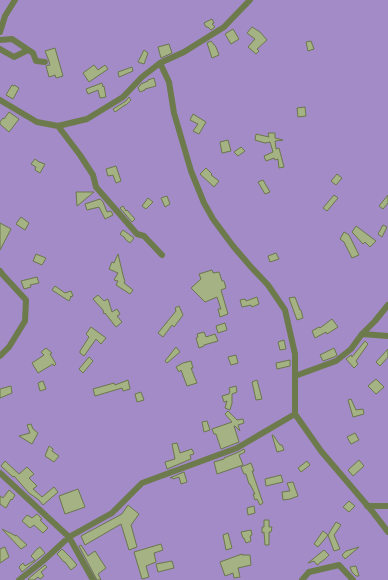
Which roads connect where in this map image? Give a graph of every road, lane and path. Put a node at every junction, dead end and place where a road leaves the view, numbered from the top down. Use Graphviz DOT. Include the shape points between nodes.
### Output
graph roads {
  1 [pos="15,0"];
  2 [pos="250,0"];
  3 [pos="0,32"];
  4 [pos="0,40"];
  5 [pos="0,49"];
  6 [pos="28,50"];
  7 [pos="45,62"];
  8 [pos="160,63"];
  9 [pos="0,100"];
  10 [pos="58,126"];
  11 [pos="162,255"];
  12 [pos="0,271"];
  13 [pos="388,305"];
  14 [pos="362,334"];
  15 [pos="388,336"];
  16 [pos="0,356"];
  17 [pos="295,376"];
  18 [pos="294,414"];
  19 [pos="0,473"];
  20 [pos="367,506"];
  21 [pos="388,506"];
  22 [pos="388,532"];
  23 [pos="69,536"];
  24 [pos="19,580"];
  25 [pos="93,580"];
  26 [pos="302,580"];
  27 [pos="353,580"];
  1 -- 3 [label="street" via="5,16"];
  2 -- 8 [label="street" via="224,27 184,52"];
  4 -- 6 [label="street" via="12,39"];
  5 -- 6 [label="street" via="14,57"];
  6 -- 7 [label="street" via="33,53 36,61"];
  8 -- 10 [label="street" via="123,97 87,119"];
  8 -- 17 [label="street" via="169,82 174,113 204,203 233,246 268,285 285,310 295,354"];
  9 -- 10 [label="street" via="37,122"];
  10 -- 11 [label="street" via="94,175 96,187 137,234 144,236"];
  12 -- 16 [label="street" via="26,300 25,321 9,347"];
  13 -- 14 [label="street"];
  14 -- 15 [label="street"];
  14 -- 17 [label="street" via="351,349 336,361"];
  17 -- 18 [label="street"];
  18 -- 20 [label="street"];
  18 -- 23 [label="street" via="237,448 142,483 112,513"];
  19 -- 23 [label="street"];
  20 -- 21 [label="street"];
  20 -- 22 [label="street"];
  23 -- 24 [label="street"];
  23 -- 25 [label="street"];
  26 -- 27 [label="street" via="309,572 339,565"];
}
